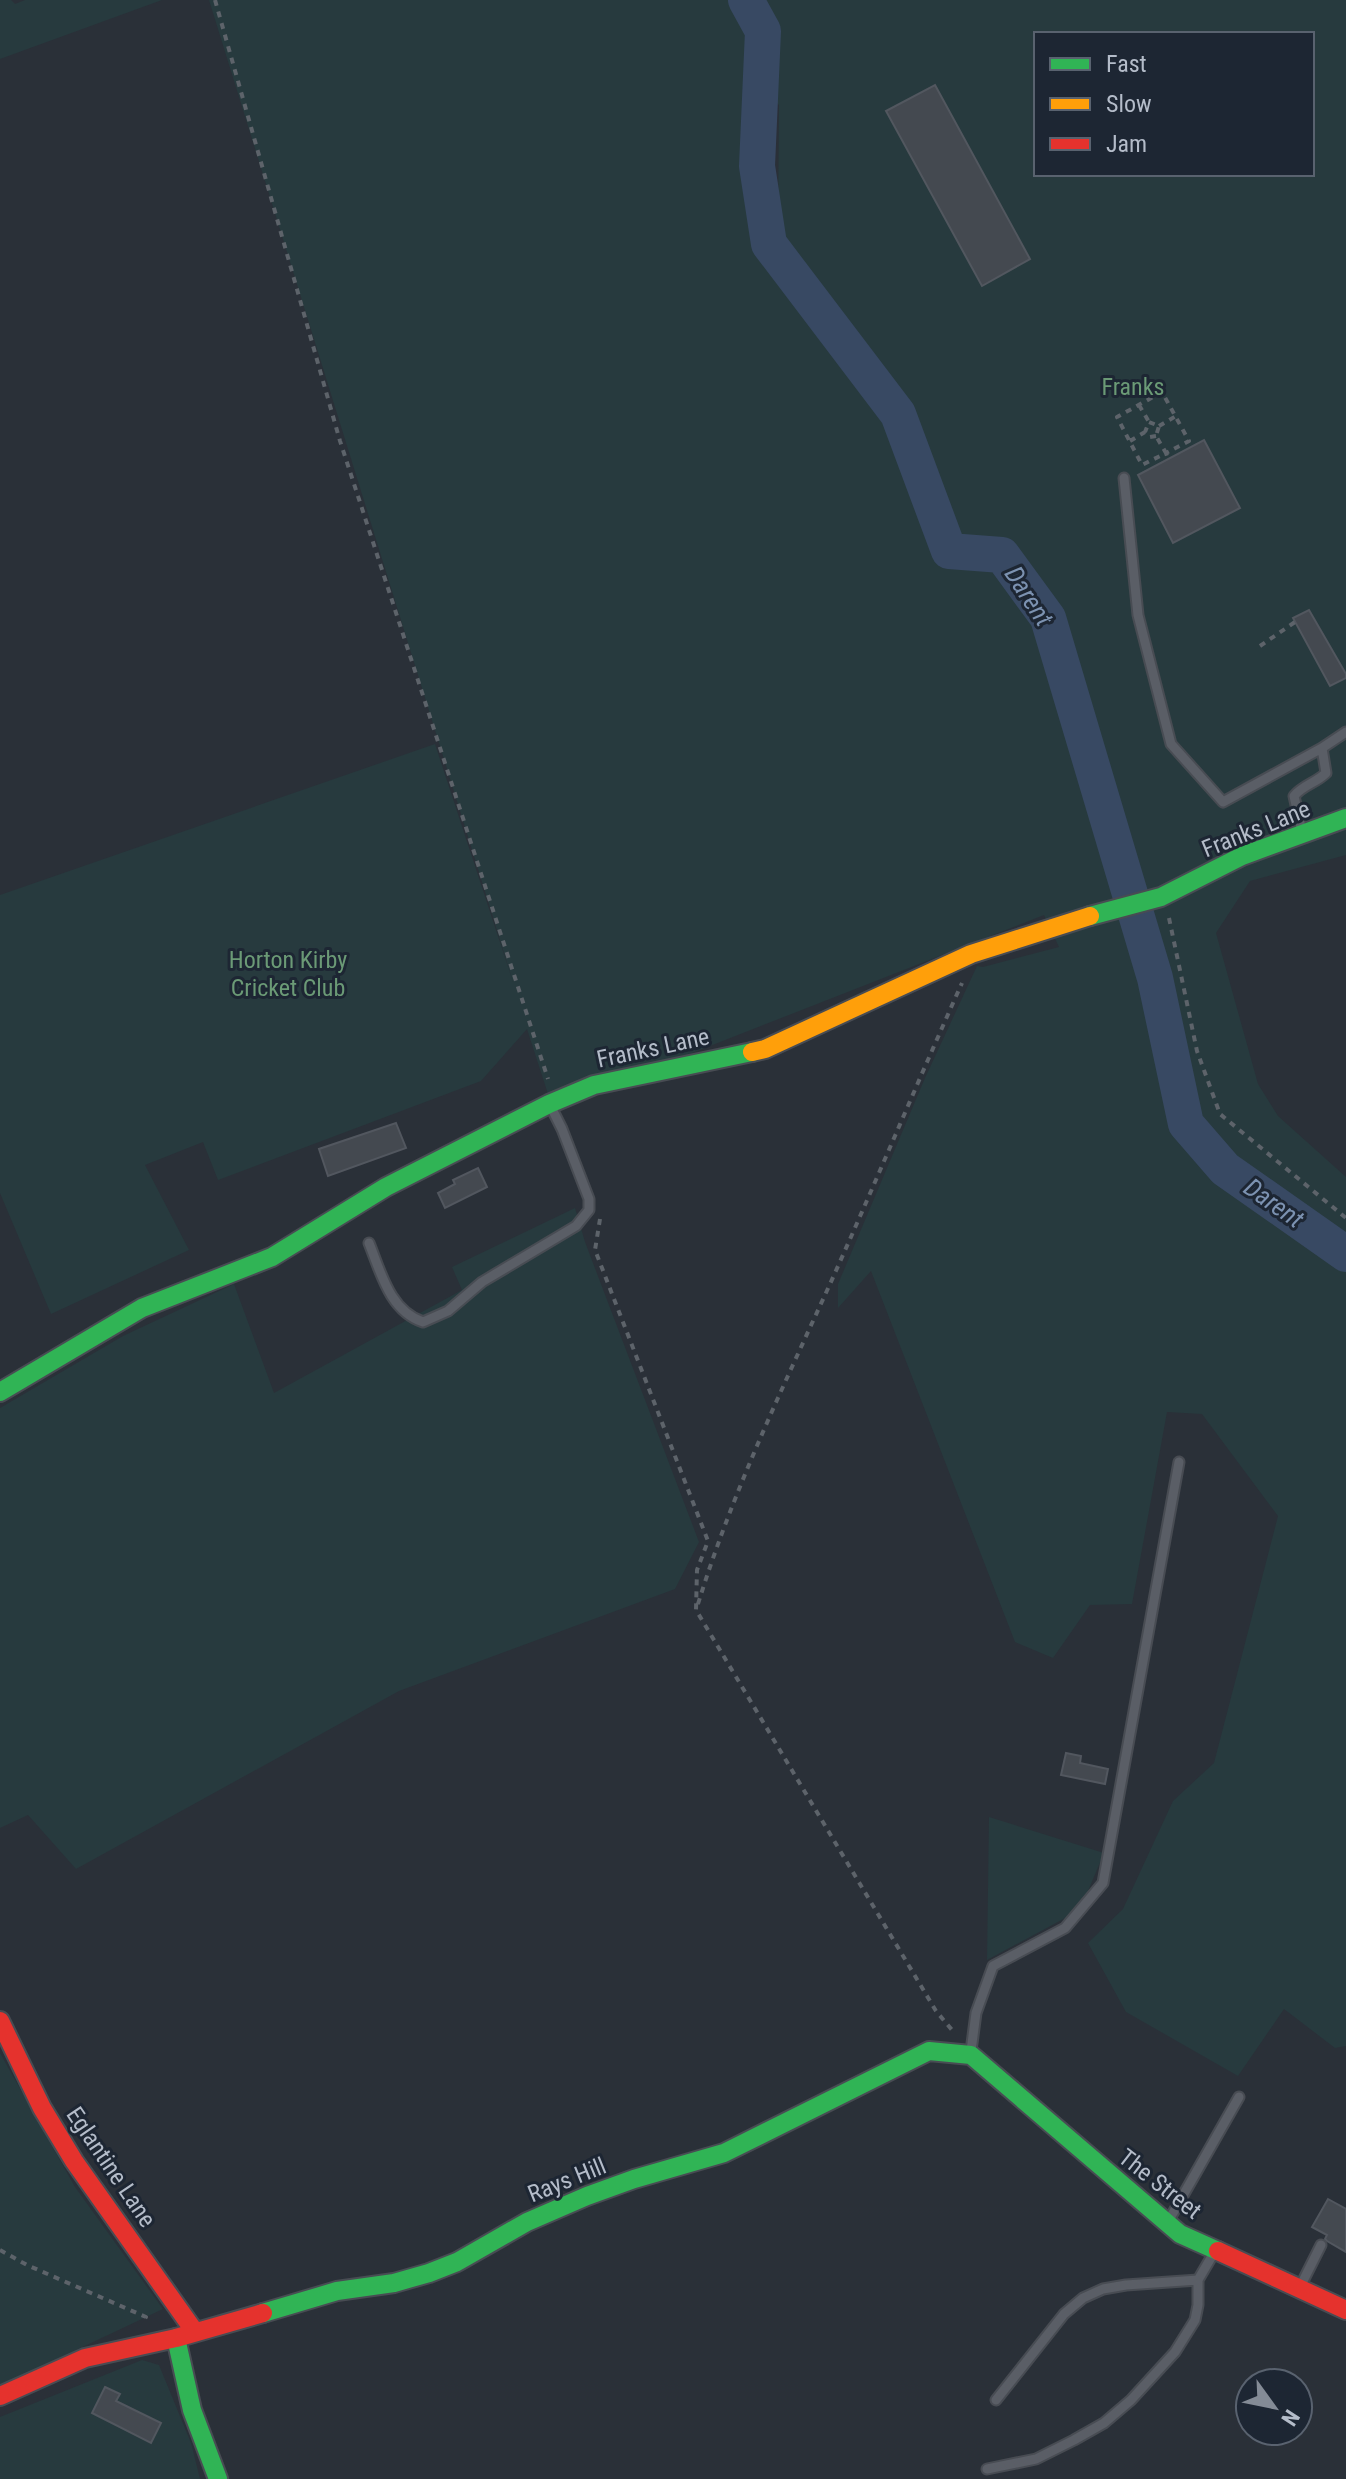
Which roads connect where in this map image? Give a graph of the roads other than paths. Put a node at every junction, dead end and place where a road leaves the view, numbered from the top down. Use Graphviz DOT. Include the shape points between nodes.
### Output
graph roads {
  1 [pos="1124,478"];
  2 [pos="1346,732"];
  3 [pos="1322,748"];
  4 [pos="1346,818"];
  5 [pos="1303,835"];
  6 [pos="552,1103"];
  7 [pos="369,1243"];
  8 [pos="0,1392"];
  9 [pos="1179,1462"];
  10 [pos="0,2021"];
  11 [pos="971,2055"];
  12 [pos="1239,2097"];
  13 [pos="1167,2223"];
  14 [pos="1321,2245"];
  15 [pos="1215,2251"];
  16 [pos="1198,2280"];
  17 [pos="1300,2287"];
  18 [pos="1346,2310"];
  19 [pos="195,2332"];
  20 [pos="176,2338"];
  21 [pos="0,2396"];
  22 [pos="996,2400"];
  23 [pos="987,2469"];
  24 [pos="218,2479"];
  1 -- 3 [label="lane" via="1138,615 1171,744 1223,802"];
  2 -- 3 [label="lane"];
  3 -- 5 [label="lane" via="1326,773 1294,796"];
  4 -- 5 [label="street, Franks Lane"];
  5 -- 6 [label="street, Franks Lane" via="1242,856 1161,897 971,954 765,1049 594,1085"];
  6 -- 7 [label="lane" via="589,1199 589,1210 576,1226 423,1322 407,1317 396,1303"];
  6 -- 8 [label="street, Franks Lane" via="386,1187 272,1257 142,1308"];
  9 -- 11 [label="lane" via="1103,1883 1065,1928 993,1966 976,2013"];
  10 -- 19 [label="street, Eglantine Lane" via="58,2136"];
  11 -- 13 [label="street, The Street"];
  11 -- 19 [label="street, Rays Hill" via="929,2051 724,2153 587,2196 429,2273 337,2291"];
  12 -- 13 [label="lane"];
  13 -- 15 [label="street, The Street"];
  14 -- 17 [label="lane"];
  15 -- 16 [label="lane"];
  15 -- 17 [label="street, The Street"];
  16 -- 22 [label="lane" via="1126,2285 1083,2298 1064,2314"];
  16 -- 23 [label="lane" via="1195,2320 1175,2352 1131,2400 1104,2423 1036,2459"];
  17 -- 18 [label="street, The Street"];
  19 -- 20 [label="street, Rays Hill"];
  20 -- 21 [label="street, Rays Hill" via="85,2358"];
  20 -- 24 [label="street" via="183,2381"];
}
